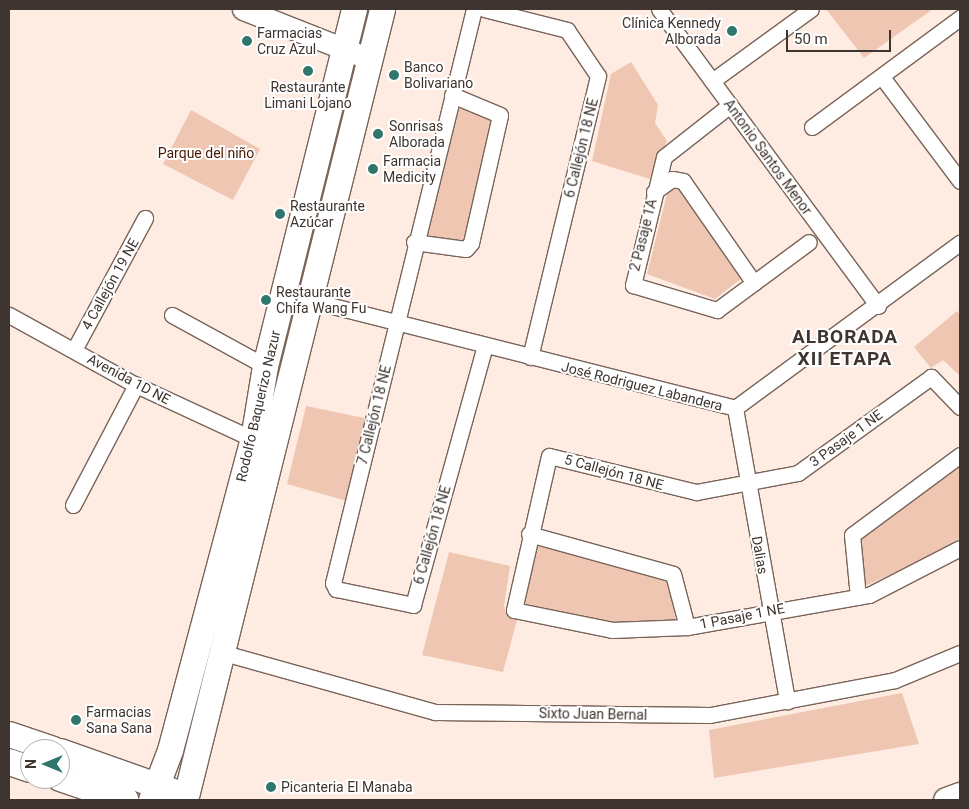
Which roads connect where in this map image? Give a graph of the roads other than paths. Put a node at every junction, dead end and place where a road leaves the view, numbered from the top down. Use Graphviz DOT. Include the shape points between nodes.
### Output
graph roads {
  1 [pos="243,9"];
  2 [pos="352,9"];
  3 [pos="474,9"];
  4 [pos="484,9"];
  5 [pos="659,9"];
  6 [pos="811,9"];
  7 [pos="381,13"];
  8 [pos="960,18"];
  9 [pos="344,49"];
  10 [pos="370,59"];
  11 [pos="882,78"];
  12 [pos="712,82"];
  13 [pos="452,95"];
  14 [pos="730,105"];
  15 [pos="812,128"];
  16 [pos="960,181"];
  17 [pos="654,192"];
  18 [pos="145,218"];
  19 [pos="414,242"];
  20 [pos="809,242"];
  21 [pos="958,249"];
  22 [pos="754,283"];
  23 [pos="309,300"];
  24 [pos="878,306"];
  25 [pos="9,314"];
  26 [pos="172,315"];
  27 [pos="397,324"];
  28 [pos="485,346"];
  29 [pos="74,350"];
  30 [pos="530,357"];
  31 [pos="265,366"];
  32 [pos="136,385"];
  33 [pos="960,407"];
  34 [pos="735,408"];
  35 [pos="253,439"];
  36 [pos="960,455"];
  37 [pos="748,485"];
  38 [pos="74,505"];
  39 [pos="528,534"];
  40 [pos="960,548"];
  41 [pos="858,597"];
  42 [pos="409,606"];
  43 [pos="770,609"];
  44 [pos="514,610"];
  45 [pos="687,627"];
  46 [pos="224,653"];
  47 [pos="960,653"];
  48 [pos="787,701"];
  49 [pos="9,734"];
  50 [pos="24,739"];
  51 [pos="70,755"];
  52 [pos="70,781"];
  53 [pos="154,793"];
  54 [pos="960,795"];
  55 [pos="190,799"];
  56 [pos="125,800"];
  57 [pos="946,800"];
  1 -- 9 [label="main road"];
  2 -- 7 [label="main road"];
  2 -- 9 [label="main road, Rodolfo Baquerizo Nazur"];
  3 -- 13 [label="street, 7 Callejón 18 NE"];
  4 -- 30 [label="street, 6 Callejón 18 NE" via="567,30 598,76"];
  5 -- 12 [label="street, Antonio Santos Menor"];
  6 -- 12 [label="street"];
  7 -- 10 [label="main road, Rodolfo Baquerizo Nazur"];
  8 -- 11 [label="street"];
  9 -- 10 [label="main road"];
  9 -- 31 [label="main road, Rodolfo Baquerizo Nazur"];
  10 -- 23 [label="main road, Rodolfo Baquerizo Nazur"];
  11 -- 15 [label="street"];
  11 -- 16 [label="street"];
  12 -- 14 [label="street, Antonio Santos Menor"];
  13 -- 19 [label="street, 7 Callejón 18 NE"];
  13 -- 19 [label="street" via="500,115 471,243 466,249"];
  14 -- 17 [label="street, 2 Pasaje 1A" via="664,157"];
  14 -- 24 [label="street, Antonio Santos Menor"];
  17 -- 22 [label="street" via="672,179 683,181"];
  17 -- 22 [label="street, 2 Pasaje 1A" via="633,285 717,310"];
  18 -- 29 [label="street, 4 Callejón 19 NE"];
  19 -- 27 [label="street, 7 Callejón 18 NE"];
  20 -- 22 [label="street, 2 Pasaje 1A"];
  21 -- 24 [label="street, José Rodriguez Labandera"];
  23 -- 27 [label="street, José Rodriguez Labandera"];
  23 -- 46 [label="main road, Rodolfo Baquerizo Nazur"];
  24 -- 34 [label="street, José Rodriguez Labandera"];
  25 -- 29 [label="street, Avenida 1D NE"];
  26 -- 31 [label="street"];
  27 -- 28 [label="street, José Rodriguez Labandera"];
  27 -- 42 [label="street, 7 Callejón 18 NE" via="333,587"];
  28 -- 30 [label="street, José Rodriguez Labandera"];
  28 -- 42 [label="street, 6 Callejón 18 NE"];
  29 -- 32 [label="street, Avenida 1D NE"];
  30 -- 34 [label="street, José Rodriguez Labandera"];
  31 -- 35 [label="main road, Rodolfo Baquerizo Nazur"];
  32 -- 35 [label="street, Avenida 1D NE"];
  32 -- 38 [label="street"];
  33 -- 37 [label="street, 3 Pasaje 1 NE" via="937,378 931,377 798,473"];
  34 -- 37 [label="street, Dalias"];
  35 -- 53 [label="main road, Rodolfo Baquerizo Nazur"];
  36 -- 41 [label="street" via="852,535"];
  37 -- 39 [label="street, 5 Callejón 18 NE" via="688,492 549,456"];
  37 -- 43 [label="street, Dalias"];
  39 -- 44 [label="street, 5 Callejón 18 NE"];
  39 -- 45 [label="street" via="673,574"];
  40 -- 41 [label="street, 1 Pasaje 1 NE" via="943,560"];
  41 -- 43 [label="street, 1 Pasaje 1 NE"];
  43 -- 45 [label="street, 1 Pasaje 1 NE"];
  43 -- 48 [label="street, Dalias"];
  44 -- 45 [label="street, 1 Pasaje 1 NE" via="612,630"];
  46 -- 48 [label="street, Sixto Juan Bernal" via="435,712 710,715"];
  46 -- 55 [label="main road, Rodolfo Baquerizo Nazur"];
  47 -- 48 [label="street, Sixto Juan Bernal" via="895,680"];
  49 -- 50 [label="main road"];
  51 -- 53 [label="main road"];
  52 -- 56 [label="highway"];
  53 -- 55 [label="main road"];
  54 -- 57 [label="main road"];
}
